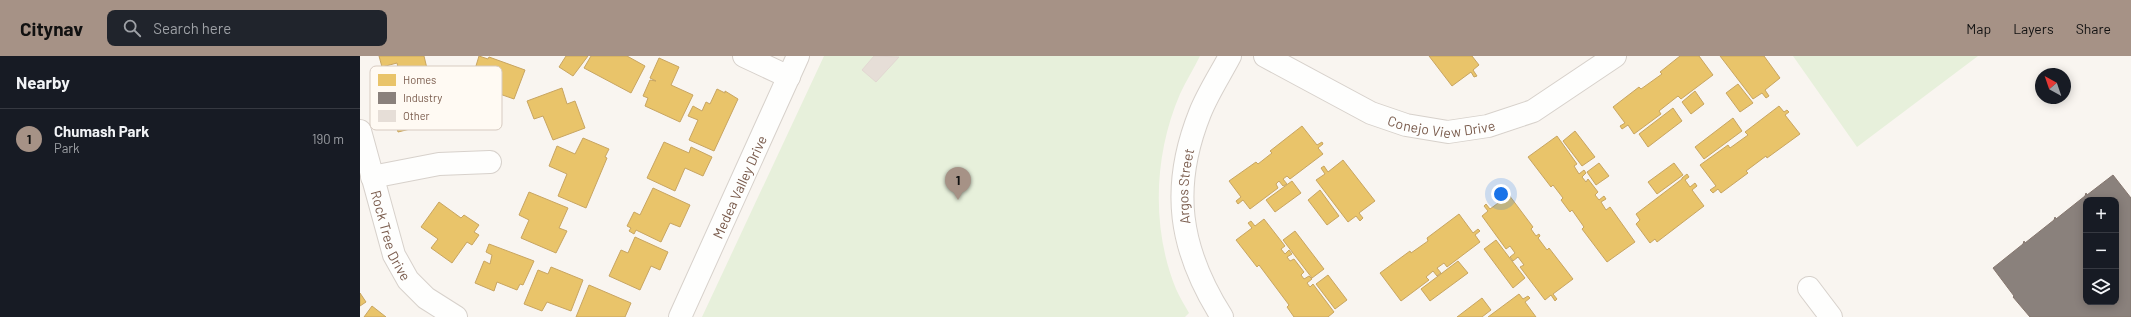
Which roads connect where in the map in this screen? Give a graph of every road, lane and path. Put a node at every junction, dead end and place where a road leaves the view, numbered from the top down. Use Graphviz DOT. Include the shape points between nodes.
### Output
graph roads {
  1 [pos="744,56"];
  2 [pos="798,56"];
  3 [pos="1230,56"];
  4 [pos="1265,56"];
  5 [pos="1615,56"];
  6 [pos="788,77"];
  7 [pos="360,131"];
  8 [pos="490,162"];
  9 [pos="372,177"];
  10 [pos="1809,288"];
  11 [pos="456,317"];
  12 [pos="680,317"];
  13 [pos="1222,317"];
  14 [pos="1831,317"];
  1 -- 6 [label="street"];
  2 -- 6 [label="street, Medea Valley Drive"];
  3 -- 13 [label="street, Argos Street" via="1200,112 1185,158 1181,208 1193,260"];
  4 -- 5 [label="street, Conejo View Drive" via="1370,113 1406,125 1448,132 1488,126 1533,111"];
  6 -- 12 [label="street, Medea Valley Drive"];
  7 -- 9 [label="street, Rock Tree Drive"];
  8 -- 9 [label="street" via="439,164"];
  9 -- 11 [label="street, Rock Tree Drive" via="394,255 408,280 426,298"];
  10 -- 14 [label="street"];
}
